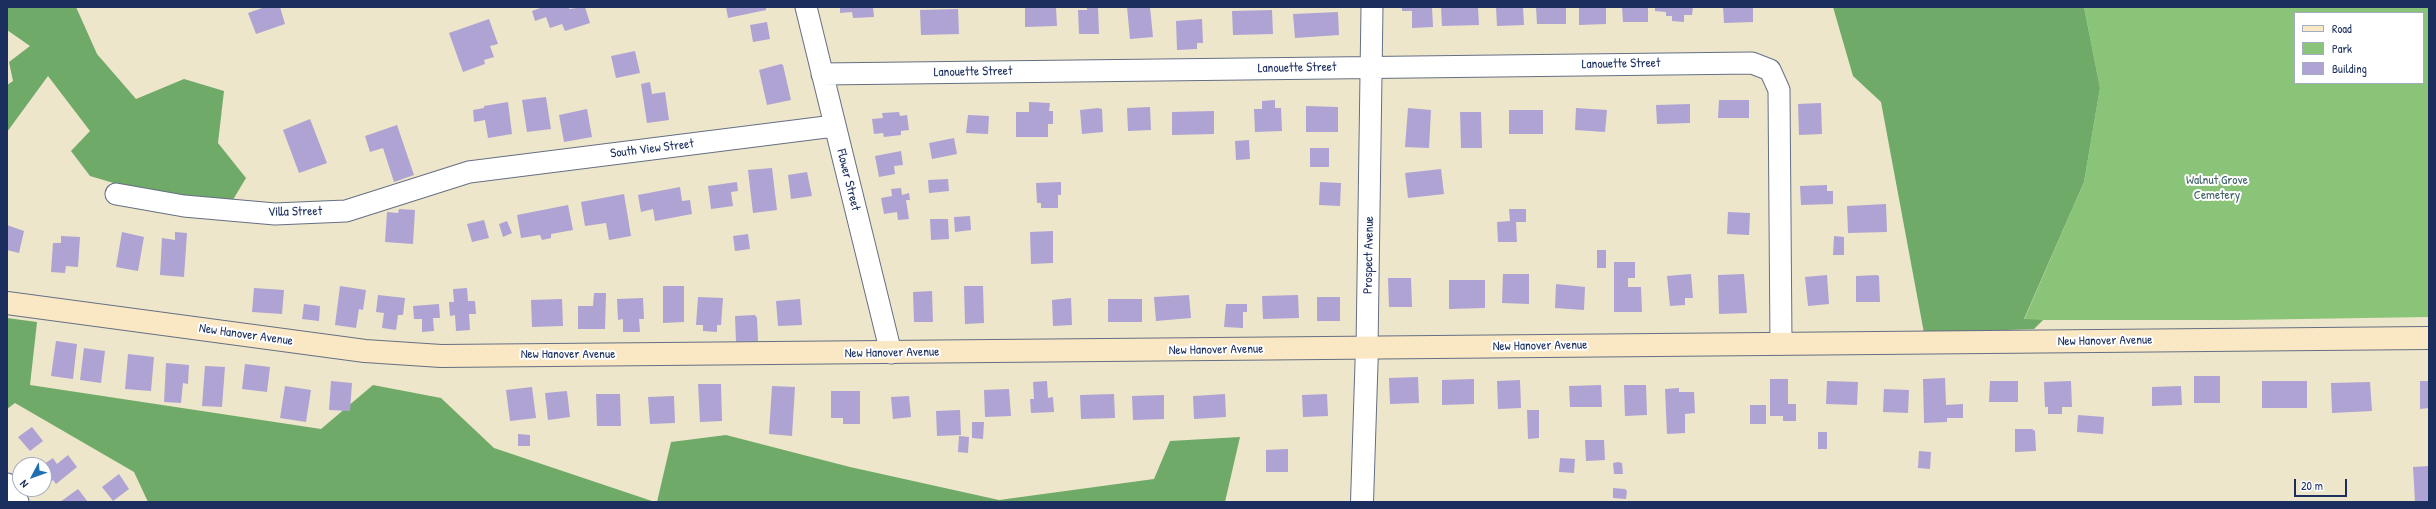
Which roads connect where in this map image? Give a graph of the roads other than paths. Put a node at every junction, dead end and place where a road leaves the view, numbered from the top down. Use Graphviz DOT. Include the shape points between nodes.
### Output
graph roads {
  1 [pos="806,7"];
  2 [pos="1372,7"];
  3 [pos="1372,67"];
  4 [pos="822,74"];
  5 [pos="834,126"];
  6 [pos="469,172"];
  7 [pos="116,194"];
  8 [pos="7,303"];
  9 [pos="2429,338"];
  10 [pos="1781,344"];
  11 [pos="1367,348"];
  12 [pos="891,353"];
  13 [pos="7,484"];
  14 [pos="18,502"];
  15 [pos="1362,502"];
  1 -- 4 [label="street, Flower Street"];
  2 -- 3 [label="street, Prospect Avenue"];
  3 -- 4 [label="street, Lanouette Street"];
  3 -- 10 [label="street, Lanouette Street" via="1752,63 1770,70 1779,90"];
  3 -- 11 [label="street, Prospect Avenue"];
  4 -- 5 [label="street, Flower Street"];
  5 -- 6 [label="street, South View Street"];
  5 -- 12 [label="street, Flower Street"];
  6 -- 7 [label="street, Villa Street" via="341,211 275,214 184,206"];
  8 -- 12 [label="main road, New Hanover Avenue" via="404,355"];
  9 -- 10 [label="main road, New Hanover Avenue"];
  10 -- 11 [label="main road, New Hanover Avenue"];
  11 -- 12 [label="main road, New Hanover Avenue"];
  11 -- 15 [label="street, Prospect Avenue"];
  13 -- 14 [label="street"];
}
